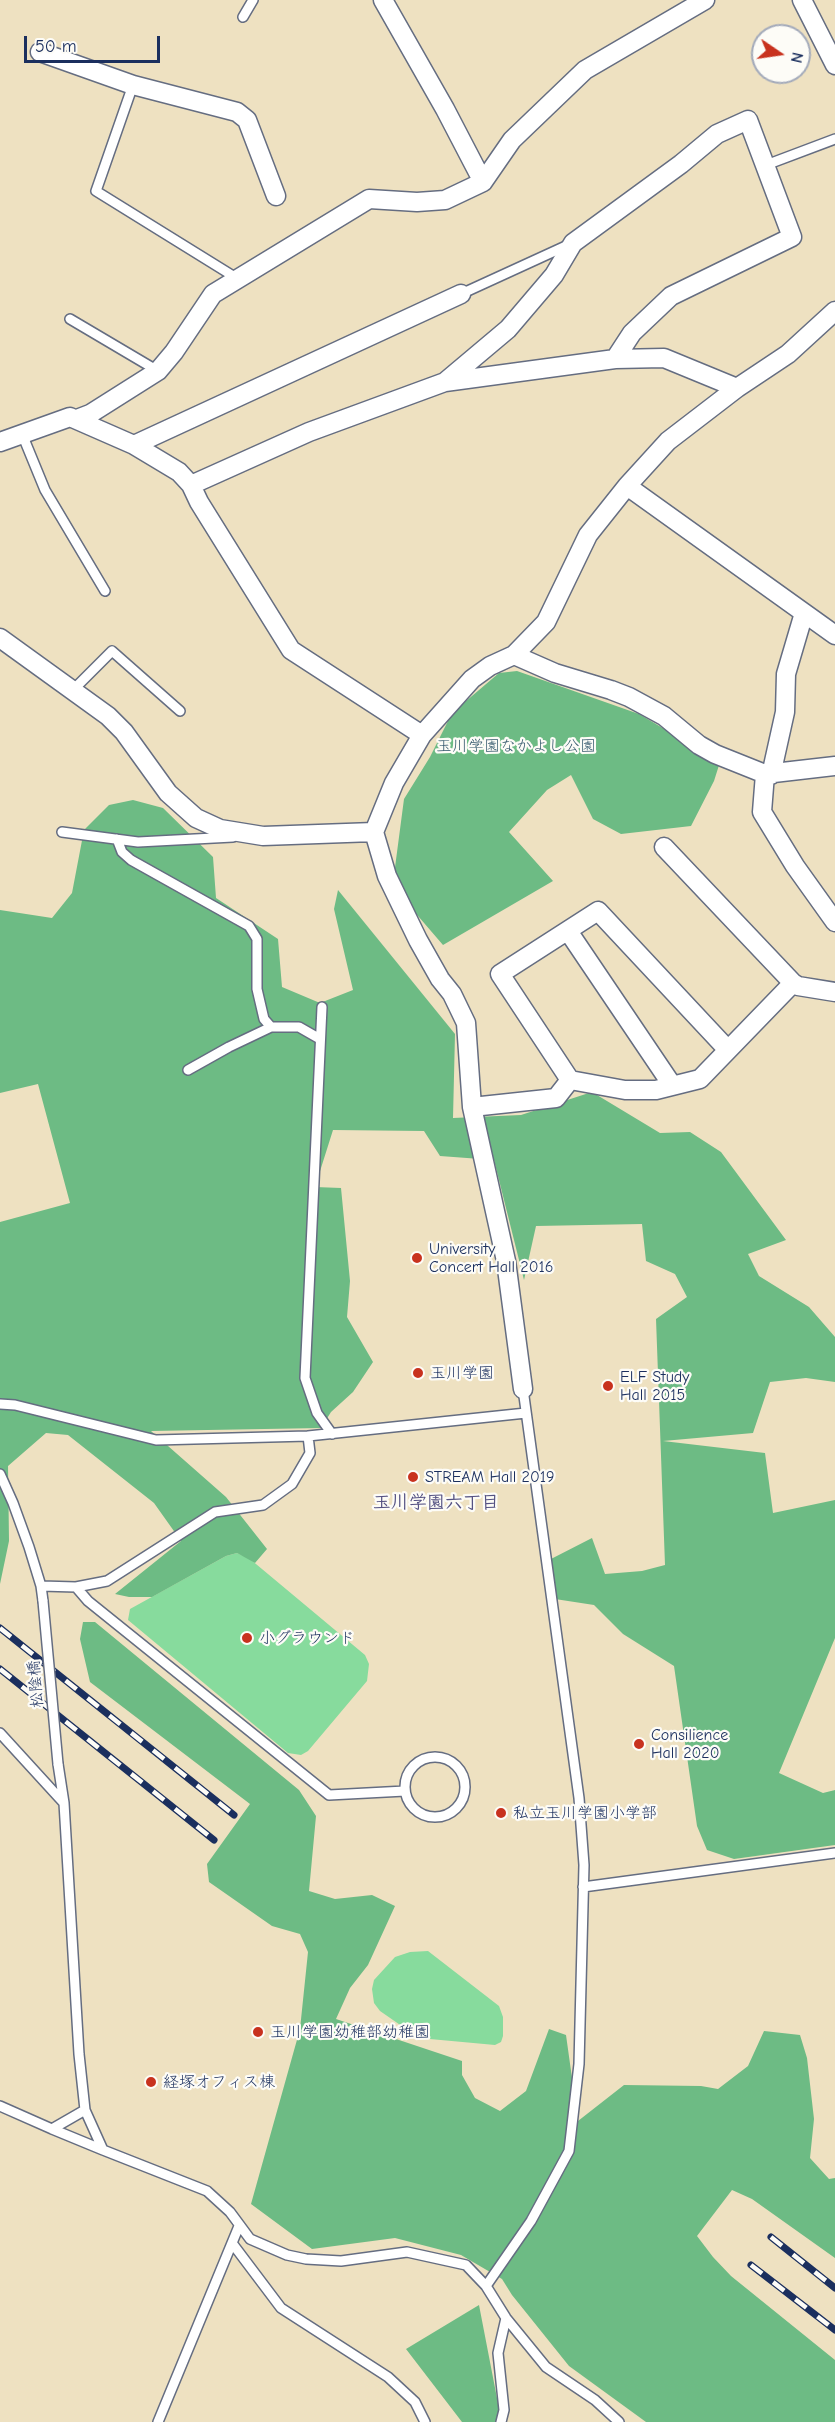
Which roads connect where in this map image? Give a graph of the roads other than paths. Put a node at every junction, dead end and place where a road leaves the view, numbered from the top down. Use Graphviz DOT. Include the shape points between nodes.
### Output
graph roads {
  1 [pos="253,0"];
  2 [pos="383,0"];
  3 [pos="705,0"];
  4 [pos="802,0"];
  5 [pos="243,18"];
  6 [pos="39,52"];
  7 [pos="835,65"];
  8 [pos="133,85"];
  9 [pos="835,139"];
  10 [pos="766,165"];
  11 [pos="483,182"];
  12 [pos="276,196"];
  13 [pos="573,243"];
  14 [pos="238,279"];
  15 [pos="461,294"];
  16 [pos="835,311"];
  17 [pos="70,319"];
  18 [pos="615,359"];
  19 [pos="158,371"];
  20 [pos="445,382"];
  21 [pos="737,388"];
  22 [pos="77,419"];
  23 [pos="22,434"];
  24 [pos="0,442"];
  25 [pos="134,445"];
  26 [pos="191,485"];
  27 [pos="627,486"];
  28 [pos="105,591"];
  29 [pos="804,613"];
  30 [pos="835,634"];
  31 [pos="0,638"];
  32 [pos="514,655"];
  33 [pos="74,689"];
  34 [pos="180,711"];
  35 [pos="422,735"];
  36 [pos="835,766"];
  37 [pos="768,775"];
  38 [pos="62,832"];
  39 [pos="374,832"];
  40 [pos="250,835"];
  41 [pos="117,839"];
  42 [pos="664,847"];
  43 [pos="835,922"];
  44 [pos="568,931"];
  45 [pos="793,983"];
  46 [pos="835,992"];
  47 [pos="322,1007"];
  48 [pos="272,1027"];
  49 [pos="320,1039"];
  50 [pos="728,1050"];
  51 [pos="188,1070"];
  52 [pos="570,1080"];
  53 [pos="672,1085"];
  54 [pos="472,1107"];
  55 [pos="523,1389"];
  56 [pos="0,1404"];
  57 [pos="526,1413"];
  58 [pos="332,1434"];
  59 [pos="308,1436"];
  60 [pos="0,1474"];
  61 [pos="40,1586"];
  62 [pos="76,1587"];
  63 [pos="0,1733"];
  64 [pos="405,1791"];
  65 [pos="64,1803"];
  66 [pos="835,1853"];
  67 [pos="583,1887"];
  68 [pos="0,2106"];
  69 [pos="85,2110"];
  70 [pos="52,2129"];
  71 [pos="103,2150"];
  72 [pos="239,2226"];
  73 [pos="232,2243"];
  74 [pos="486,2286"];
  75 [pos="506,2318"];
  76 [pos="158,2422"];
  77 [pos="425,2422"];
  78 [pos="501,2422"];
  79 [pos="619,2422"];
  1 -- 5 [label="lane"];
  2 -- 11 [label="street"];
  3 -- 11 [label="street" via="585,70 512,140"];
  4 -- 7 [label="street"];
  6 -- 8 [label="street"];
  8 -- 12 [label="street" via="237,112 247,120"];
  8 -- 14 [label="lane" via="96,191"];
  9 -- 10 [label="lane"];
  10 -- 13 [label="street" via="748,120 717,134"];
  10 -- 18 [label="street" via="792,237 671,296 632,333"];
  11 -- 14 [label="street" via="445,200 369,199"];
  13 -- 15 [label="lane"];
  13 -- 20 [label="street" via="554,275 508,329"];
  14 -- 19 [label="street" via="213,294"];
  15 -- 25 [label="street"];
  16 -- 21 [label="street" via="788,354"];
  17 -- 19 [label="lane"];
  18 -- 20 [label="street"];
  18 -- 21 [label="street" via="664,358"];
  19 -- 22 [label="street"];
  20 -- 26 [label="street" via="309,432"];
  21 -- 27 [label="street" via="668,441"];
  22 -- 23 [label="street" via="70,417"];
  22 -- 25 [label="street"];
  23 -- 24 [label="street"];
  23 -- 28 [label="lane" via="45,490"];
  25 -- 26 [label="street" via="178,472"];
  26 -- 35 [label="street" via="291,650"];
  27 -- 29 [label="street"];
  27 -- 32 [label="street" via="588,535 546,622"];
  29 -- 30 [label="street"];
  29 -- 37 [label="street" via="786,674 784,712"];
  31 -- 33 [label="street"];
  32 -- 35 [label="street" via="472,679"];
  32 -- 37 [label="street" via="629,697 664,716 707,750"];
  33 -- 34 [label="lane" via="112,651"];
  33 -- 40 [label="street" via="124,732 186,812 220,829"];
  35 -- 39 [label="street" via="394,783"];
  36 -- 37 [label="street"];
  37 -- 43 [label="street" via="762,812"];
  38 -- 41 [label="lane"];
  39 -- 40 [label="street"];
  39 -- 54 [label="street" via="387,876 466,1023"];
  40 -- 41 [label="lane" via="138,842"];
  41 -- 48 [label="lane" via="122,852 131,860 249,926 257,939 257,989 264,1018"];
  42 -- 45 [label="street"];
  44 -- 50 [label="street" via="598,911"];
  44 -- 52 [label="street" via="500,974"];
  44 -- 53 [label="street"];
  45 -- 46 [label="street"];
  45 -- 50 [label="street"];
  47 -- 49 [label="lane"];
  48 -- 49 [label="lane" via="299,1027"];
  48 -- 51 [label="lane"];
  49 -- 58 [label="lane" via="305,1378 317,1413"];
  50 -- 53 [label="street" via="700,1079"];
  52 -- 53 [label="street" via="625,1090 656,1090"];
  52 -- 54 [label="street" via="556,1098"];
  54 -- 55 [label="street" via="506,1261"];
  55 -- 57 [label="lane"];
  56 -- 59 [label="lane" via="156,1440"];
  57 -- 58 [label="lane"];
  57 -- 67 [label="lane" via="579,1798"];
  58 -- 59 [label="lane"];
  59 -- 62 [label="lane" via="310,1453 292,1484 263,1505 215,1512 107,1581"];
  60 -- 61 [label="lane, 松陰橋"];
  61 -- 62 [label="lane"];
  61 -- 65 [label="lane, 松陰橋, bridge"];
  62 -- 64 [label="lane" via="329,1795"];
  63 -- 65 [label="lane"];
  64 -- 64 [label="lane" via="411,1768 419,1761 439,1756 457,1766 466,1785 460,1804 436,1818 411,1806"];
  65 -- 69 [label="lane, 松陰橋"];
  66 -- 67 [label="lane"];
  67 -- 74 [label="lane" via="579,2064 569,2151 531,2221"];
  68 -- 70 [label="lane"];
  69 -- 70 [label="lane"];
  69 -- 71 [label="lane, 松陰橋"];
  70 -- 71 [label="lane"];
  71 -- 72 [label="lane" via="207,2191"];
  72 -- 73 [label="lane"];
  72 -- 74 [label="lane" via="250,2239 287,2255 341,2261 407,2252 466,2265"];
  73 -- 76 [label="lane"];
  73 -- 77 [label="lane" via="281,2308 388,2377 415,2402"];
  74 -- 75 [label="lane"];
  75 -- 78 [label="lane" via="498,2353 504,2410"];
  75 -- 79 [label="lane" via="546,2367 595,2400"];
}
